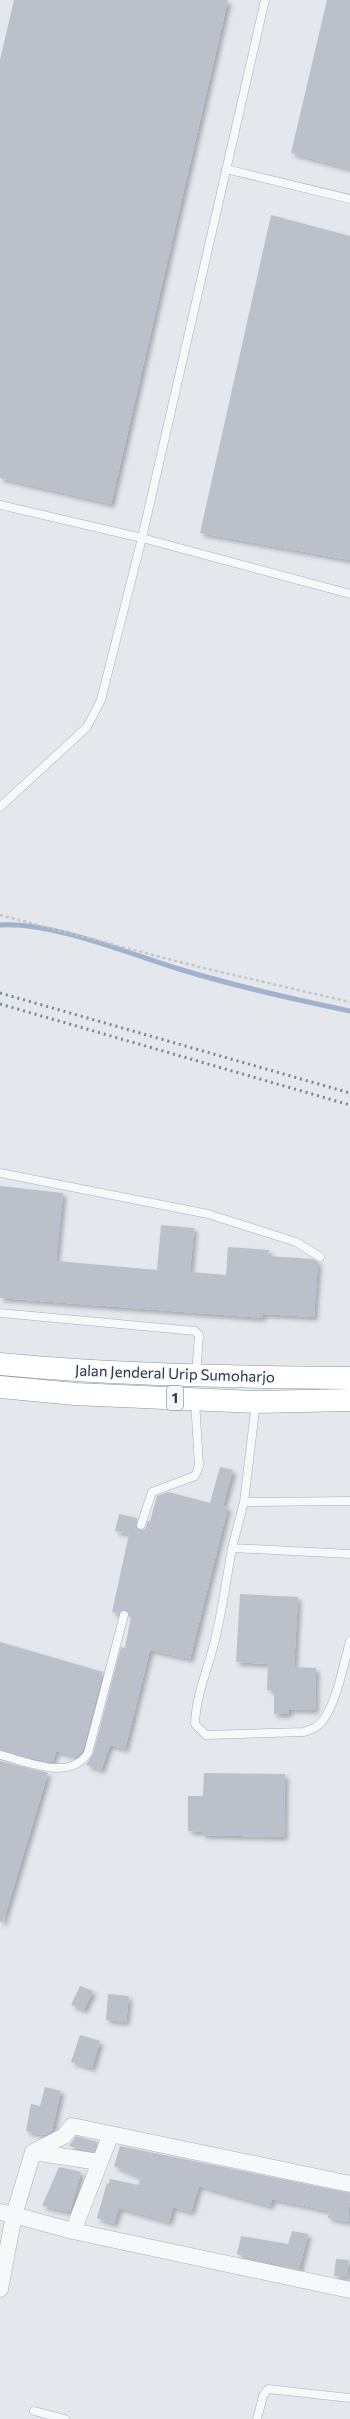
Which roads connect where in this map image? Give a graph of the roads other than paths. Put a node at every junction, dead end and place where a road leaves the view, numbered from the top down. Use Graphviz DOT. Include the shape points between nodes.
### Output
graph roads {
  1 [pos="265,0"];
  2 [pos="226,168"];
  3 [pos="350,199"];
  4 [pos="0,505"];
  5 [pos="142,538"];
  6 [pos="350,594"];
  7 [pos="0,806"];
  8 [pos="0,1173"];
  9 [pos="320,1257"];
  10 [pos="0,1313"];
  11 [pos="0,1364"];
  12 [pos="196,1377"];
  13 [pos="350,1378"];
  14 [pos="0,1387"];
  15 [pos="195,1399"];
  16 [pos="350,1400"];
  17 [pos="256,1402"];
  18 [pos="350,1501"];
  19 [pos="244,1502"];
  20 [pos="141,1525"];
  21 [pos="232,1548"];
  22 [pos="350,1554"];
  23 [pos="124,1615"];
  24 [pos="350,1641"];
  25 [pos="0,1755"];
  26 [pos="111,2134"];
  27 [pos="33,2152"];
  28 [pos="99,2162"];
  29 [pos="350,2184"];
  30 [pos="7,2214"];
  31 [pos="73,2231"];
  32 [pos="0,2289"];
  33 [pos="350,2290"];
  34 [pos="350,2398"];
  35 [pos="34,2411"];
  36 [pos="65,2419"];
  37 [pos="257,2419"];
  1 -- 2 [label="lane"];
  2 -- 3 [label="lane"];
  2 -- 5 [label="lane"];
  4 -- 5 [label="lane"];
  5 -- 6 [label="lane"];
  5 -- 7 [label="lane" via="101,700 87,727"];
  8 -- 9 [label="lane" via="208,1214 296,1242"];
  10 -- 12 [label="lane" via="195,1331 198,1335"];
  11 -- 12 [label="highway, Jalan Jenderal Urip Sumoharjo / 1" via="72,1371"];
  12 -- 13 [label="highway, Jalan Jenderal Urip Sumoharjo / 1"];
  14 -- 15 [label="highway, Jalan Jenderal Urip Sumoharjo / 1" via="75,1394"];
  15 -- 17 [label="highway, Jalan Jenderal Urip Sumoharjo / 1"];
  15 -- 20 [label="lane" via="200,1466 195,1476 152,1492"];
  16 -- 17 [label="highway, Jalan Jenderal Urip Sumoharjo / 1"];
  17 -- 19 [label="lane"];
  18 -- 19 [label="lane"];
  19 -- 21 [label="lane"];
  21 -- 22 [label="lane"];
  21 -- 24 [label="lane" via="220,1618 197,1698 195,1724 206,1735 304,1732 317,1727 336,1691"];
  23 -- 25 [label="lane" via="88,1753 84,1759 77,1765 54,1768"];
  26 -- 27 [label="street" via="71,2126 64,2136"];
  26 -- 28 [label="street"];
  26 -- 29 [label="street"];
  27 -- 28 [label="street"];
  27 -- 30 [label="street"];
  28 -- 31 [label="street"];
  30 -- 31 [label="street"];
  30 -- 32 [label="street"];
  31 -- 33 [label="street"];
  34 -- 37 [label="lane" via="268,2389 263,2396"];
  35 -- 36 [label="lane"];
}
